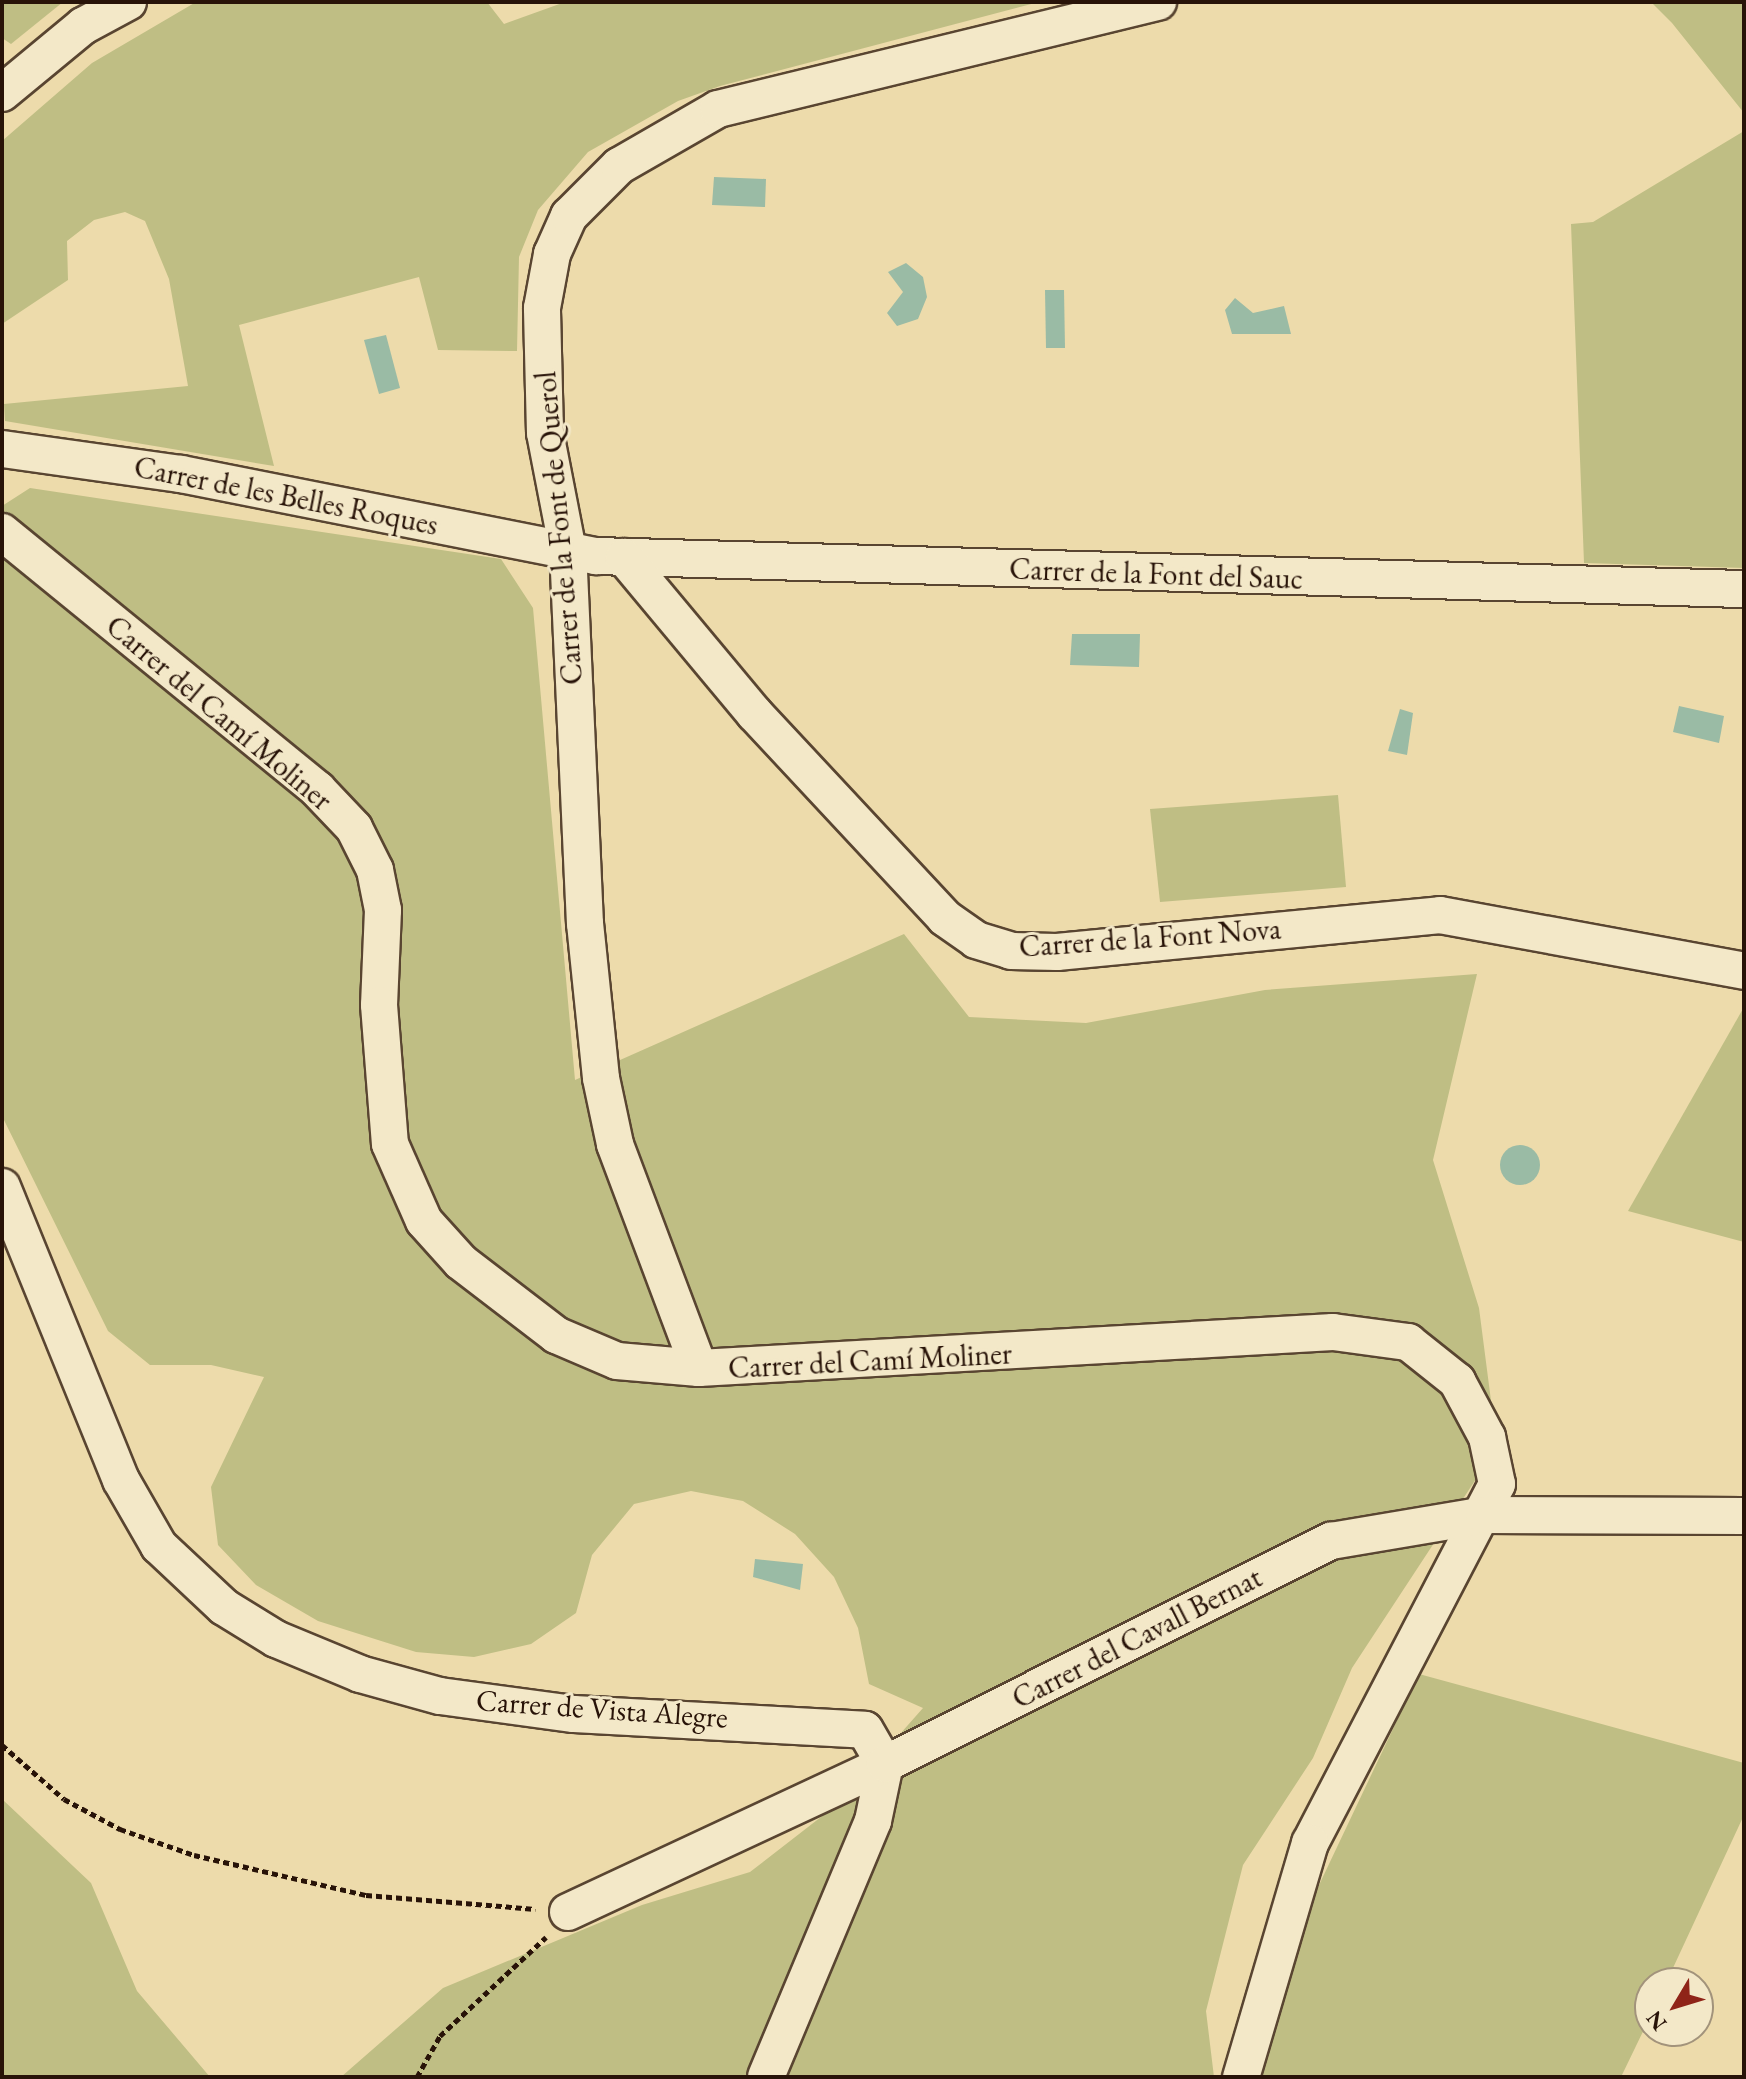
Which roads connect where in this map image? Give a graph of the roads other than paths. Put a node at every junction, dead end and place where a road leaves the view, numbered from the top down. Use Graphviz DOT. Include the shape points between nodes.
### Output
graph roads {
  1 [pos="128,2"];
  2 [pos="1158,2"];
  3 [pos="2,93"];
  4 [pos="2,449"];
  5 [pos="2,532"];
  6 [pos="568,551"];
  7 [pos="624,557"];
  8 [pos="1744,589"];
  9 [pos="1744,971"];
  10 [pos="2,1187"];
  11 [pos="699,1368"];
  12 [pos="1484,1515"];
  13 [pos="1744,1516"];
  14 [pos="885,1764"];
  15 [pos="568,1912"];
  16 [pos="766,2077"];
  17 [pos="1241,2077"];
  1 -- 3 [label="street" via="83,26"];
  2 -- 6 [label="street, Carrer de la Font de Querol" via="718,109 619,166 590,191 552,254 542,308 545,433"];
  4 -- 6 [label="street, Carrer de les Belles Roques" via="181,474"];
  5 -- 11 [label="street, Carrer del Camí Moliner" via="317,789 354,828 375,870 383,910 379,1005 390,1144 424,1221 461,1262 556,1335 617,1361"];
  6 -- 7 [label="street, Carrer de la Font del Sauc"];
  6 -- 11 [label="street, Carrer de la Font de Querol" via="585,924 601,1078 615,1144"];
  7 -- 8 [label="street, Carrer de la Font del Sauc"];
  7 -- 9 [label="street, Carrer de la Font Nova" via="743,701 945,918 976,940 1011,951 1057,952 1440,915"];
  10 -- 14 [label="street, Carrer de Vista Alegre" via="121,1480 159,1546 224,1607 318,1656 440,1696 574,1714 865,1730"];
  11 -- 12 [label="street, Carrer del Camí Moliner" via="1370,1334 1408,1342 1457,1381 1474,1406 1497,1484"];
  12 -- 13 [label="street, Carrer del Cavall Bernat"];
  12 -- 14 [label="street, Carrer del Cavall Bernat" via="1331,1541"];
  12 -- 17 [label="street, Carrer del Camí Moliner" via="1310,1843"];
  14 -- 15 [label="street, Carrer del Cavall Bernat"];
  14 -- 16 [label="street" via="873,1821"];
}
